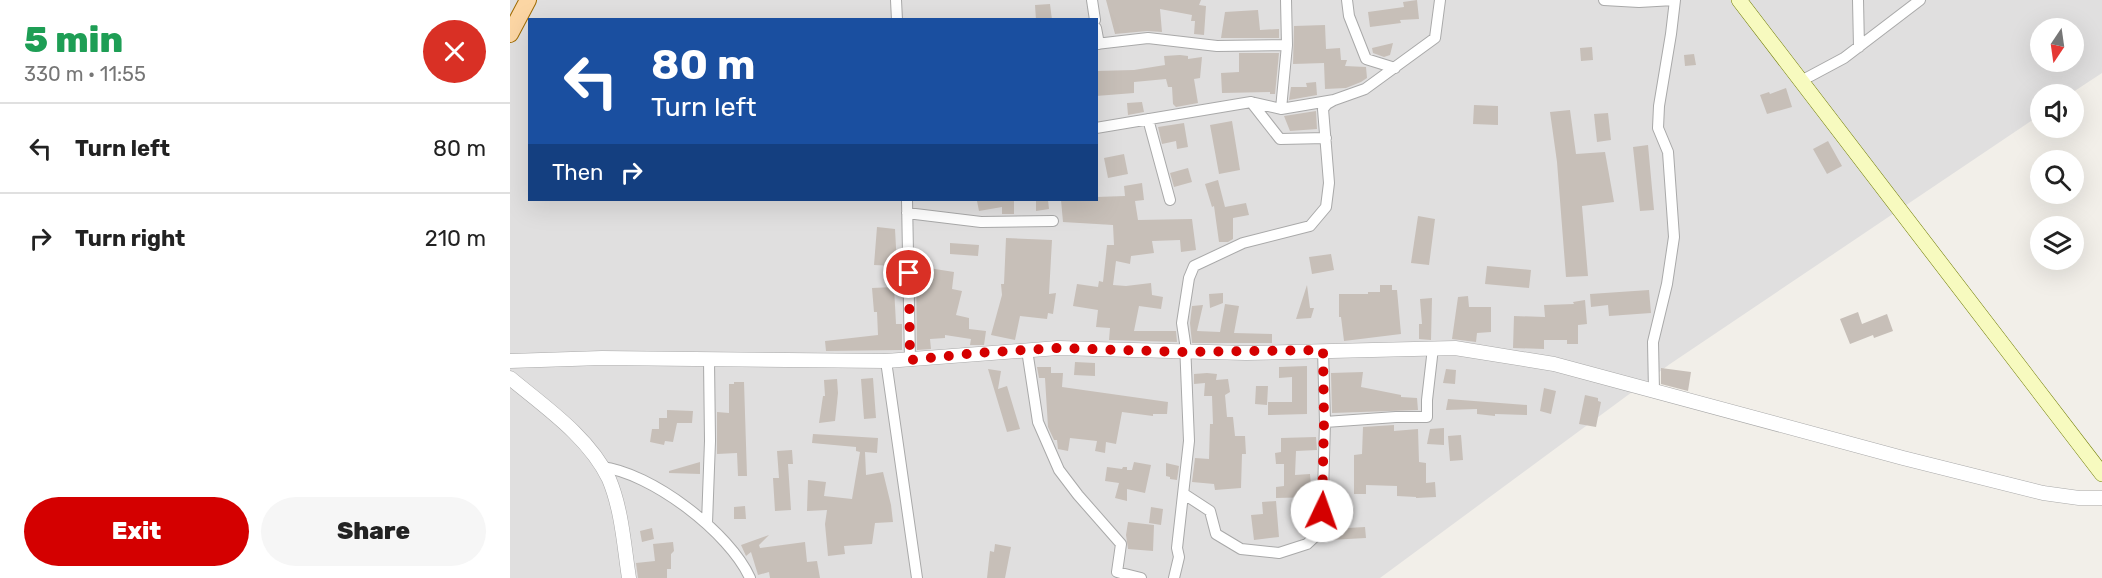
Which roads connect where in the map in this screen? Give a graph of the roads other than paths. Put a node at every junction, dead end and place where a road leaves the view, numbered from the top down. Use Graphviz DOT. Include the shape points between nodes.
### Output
graph roads {
  1 [pos="528,0"];
  2 [pos="896,0"];
  3 [pos="1092,0"];
  4 [pos="1286,0"];
  5 [pos="1347,0"];
  6 [pos="1604,0"];
  7 [pos="1675,0"];
  8 [pos="1739,0"];
  9 [pos="1858,0"];
  10 [pos="1920,0"];
  11 [pos="1442,2"];
  12 [pos="897,18"];
  13 [pos="1095,18"];
  14 [pos="510,34"];
  15 [pos="1098,44"];
  16 [pos="1287,45"];
  17 [pos="1859,46"];
  18 [pos="1395,68"];
  19 [pos="1801,81"];
  20 [pos="1334,100"];
  21 [pos="1251,102"];
  22 [pos="1281,109"];
  23 [pos="1148,119"];
  24 [pos="1098,128"];
  25 [pos="1326,138"];
  26 [pos="1170,200"];
  27 [pos="907,201"];
  28 [pos="908,213"];
  29 [pos="1053,221"];
  30 [pos="1433,348"];
  31 [pos="1027,350"];
  32 [pos="1323,350"];
  33 [pos="1184,352"];
  34 [pos="709,360"];
  35 [pos="910,360"];
  36 [pos="510,361"];
  37 [pos="886,361"];
  38 [pos="510,378"];
  39 [pos="1654,391"];
  40 [pos="1324,422"];
  41 [pos="601,467"];
  42 [pos="2102,474"];
  43 [pos="1184,494"];
  44 [pos="2102,498"];
  45 [pos="707,523"];
  46 [pos="629,578"];
  47 [pos="750,578"];
  48 [pos="917,578"];
  49 [pos="1142,578"];
  50 [pos="1174,578"];
  1 -- 14 [label="main road"];
  2 -- 12 [label="street"];
  3 -- 13 [label="street"];
  4 -- 16 [label="street"];
  5 -- 18 [label="street" via="1349,16 1366,59"];
  6 -- 7 [label="street"];
  7 -- 39 [label="street" via="1658,128 1668,152 1674,237 1653,342"];
  8 -- 19 [label="main road"];
  9 -- 17 [label="street"];
  10 -- 17 [label="street"];
  11 -- 18 [label="street" via="1435,38"];
  15 -- 16 [label="street" via="1148,38 1217,46"];
  16 -- 22 [label="street"];
  17 -- 19 [label="street"];
  18 -- 20 [label="street" via="1365,89"];
  19 -- 42 [label="main road"];
  20 -- 22 [label="street"];
  20 -- 25 [label="street" via="1323,109"];
  21 -- 22 [label="street"];
  21 -- 23 [label="street"];
  21 -- 25 [label="street" via="1280,139"];
  23 -- 24 [label="street"];
  23 -- 26 [label="street"];
  25 -- 33 [label="street" via="1326,207 1310,226 1243,243 1194,266 1182,323"];
  27 -- 28 [label="street"];
  28 -- 29 [label="street" via="981,222"];
  28 -- 35 [label="street"];
  30 -- 32 [label="street"];
  30 -- 39 [label="street" via="1554,364"];
  30 -- 40 [label="street" via="1427,417"];
  31 -- 33 [label="street"];
  31 -- 35 [label="street"];
  31 -- 49 [label="street" via="1038,422 1059,470 1121,544 1117,572"];
  32 -- 33 [label="street"];
  32 -- 40 [label="street"];
  33 -- 43 [label="street" via="1189,441"];
  34 -- 36 [label="street"];
  34 -- 37 [label="street"];
  34 -- 45 [label="street"];
  35 -- 37 [label="street"];
  37 -- 48 [label="street"];
  38 -- 41 [label="street" via="569,427"];
  39 -- 44 [label="street" via="2043,493"];
  40 -- 43 [label="street" via="1322,530 1307,544 1279,553 1241,549 1216,534 1210,511"];
  41 -- 45 [label="street" via="618,469 648,482"];
  41 -- 46 [label="street" via="618,509"];
  43 -- 50 [label="street"];
  45 -- 47 [label="street" via="732,548"];
}
